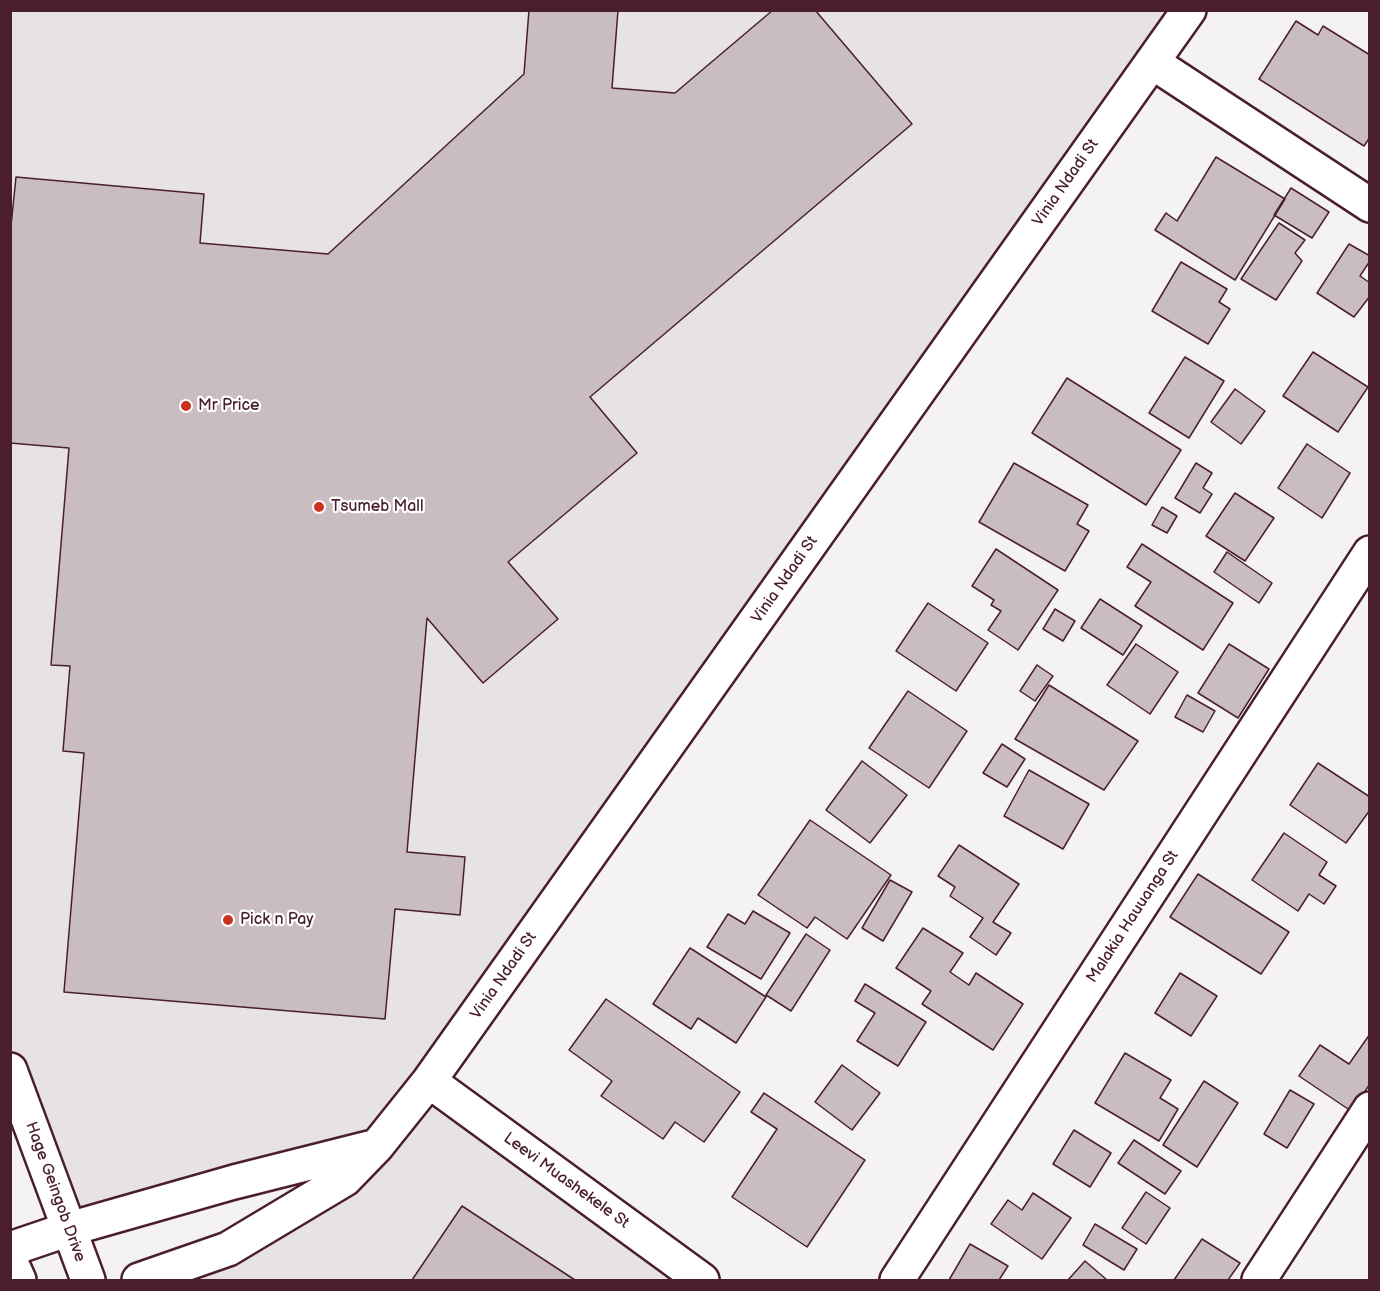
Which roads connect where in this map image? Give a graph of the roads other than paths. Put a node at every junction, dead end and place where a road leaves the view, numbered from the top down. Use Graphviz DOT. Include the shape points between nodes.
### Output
graph roads {
  1 [pos="1189,10"];
  2 [pos="1152,62"];
  3 [pos="1370,205"];
  4 [pos="1370,552"];
  5 [pos="10,1070"];
  6 [pos="429,1081"];
  7 [pos="1370,1109"];
  8 [pos="377,1146"];
  9 [pos="69,1229"];
  10 [pos="10,1249"];
  11 [pos="10,1260"];
  12 [pos="19,1281"];
  13 [pos="88,1281"];
  14 [pos="139,1281"];
  15 [pos="702,1281"];
  16 [pos="897,1281"];
  17 [pos="1259,1281"];
  1 -- 2 [label="main road, Vinia Ndadi St"];
  2 -- 3 [label="main road"];
  2 -- 6 [label="main road, Vinia Ndadi St"];
  4 -- 16 [label="main road, Malakia Hauuanga St"];
  5 -- 9 [label="main road, Hage Geingob Drive"];
  6 -- 8 [label="main road, Vinia Ndadi St"];
  6 -- 15 [label="main road, Leevi Muashekele St"];
  7 -- 17 [label="main road"];
  8 -- 9 [label="main road"];
  8 -- 14 [label="main road, Vinia Ndadi St" via="345,1179 228,1249"];
  9 -- 10 [label="main road"];
  9 -- 13 [label="main road, Hage Geingob Drive"];
  11 -- 12 [label="main road"];
}
